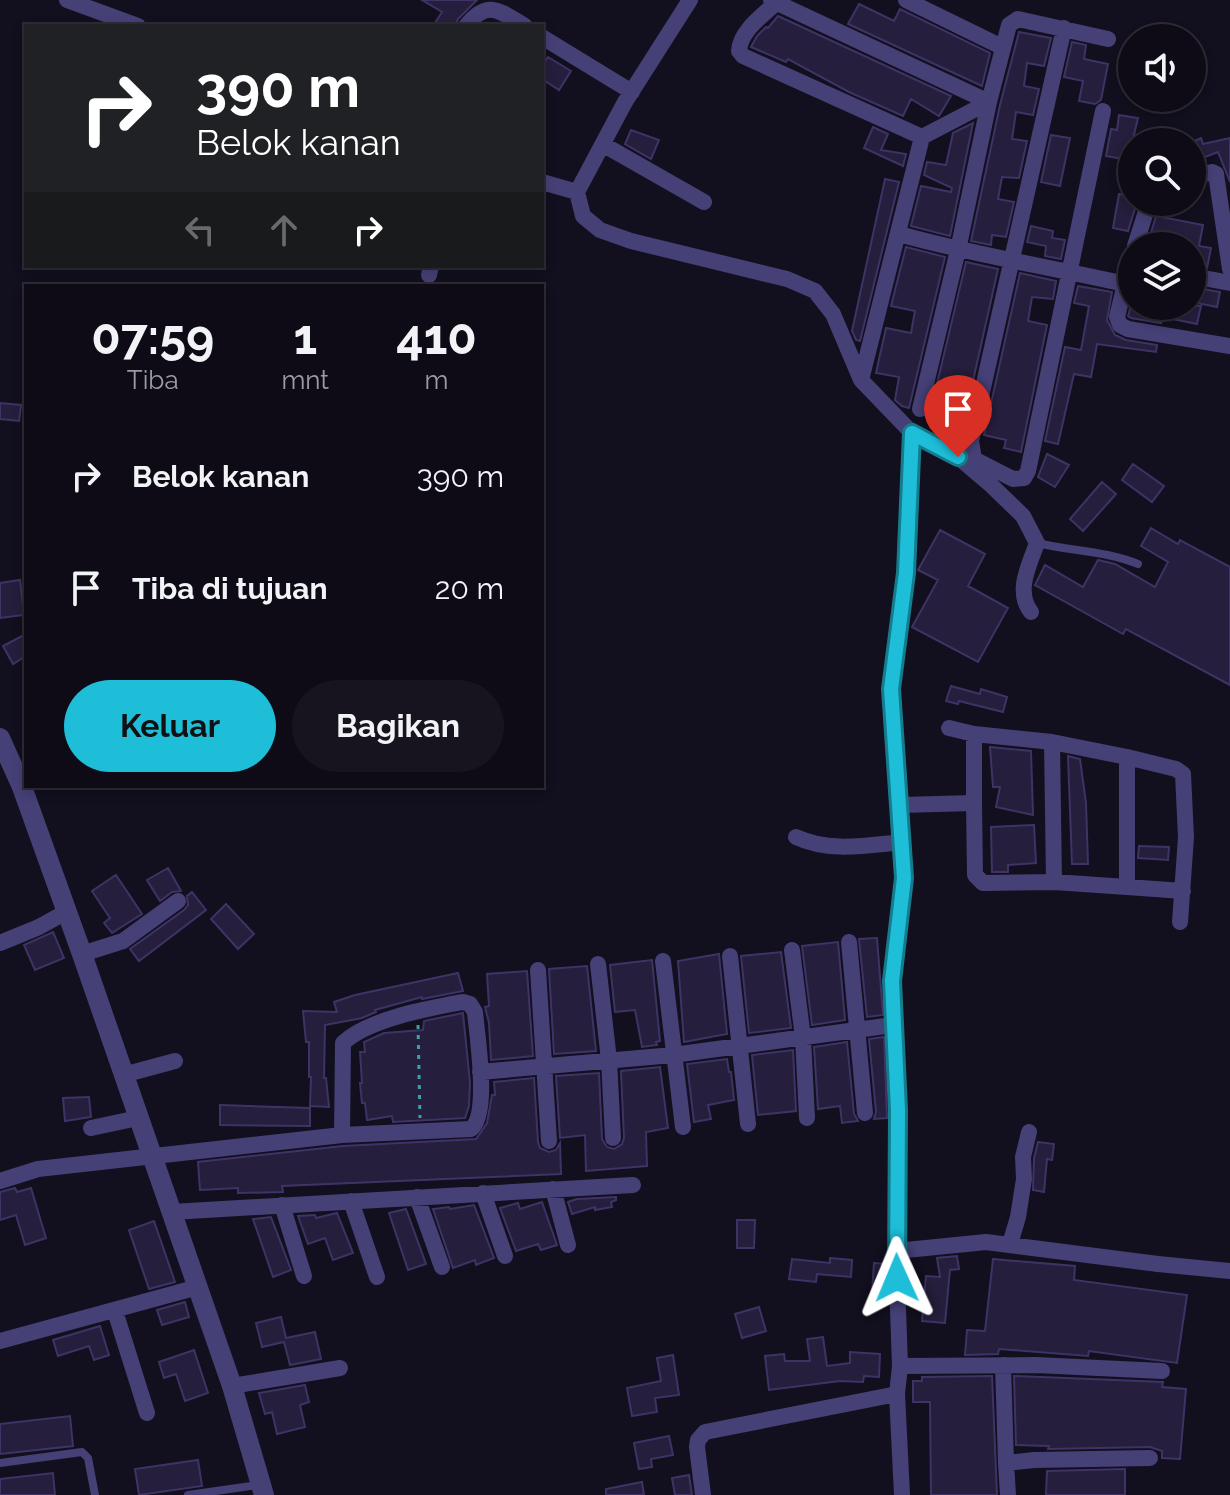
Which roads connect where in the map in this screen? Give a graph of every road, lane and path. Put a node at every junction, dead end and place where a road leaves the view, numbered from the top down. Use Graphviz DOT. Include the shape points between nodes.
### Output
graph roads {
  1 [pos="67,0"];
  2 [pos="690,0"];
  3 [pos="906,0"];
  4 [pos="775,1"];
  5 [pos="133,24"];
  6 [pos="467,24"];
  7 [pos="522,24"];
  8 [pos="1064,28"];
  9 [pos="544,38"];
  10 [pos="1108,39"];
  11 [pos="1002,47"];
  12 [pos="632,92"];
  13 [pos="989,102"];
  14 [pos="1103,111"];
  15 [pos="922,137"];
  16 [pos="604,145"];
  17 [pos="1206,174"];
  18 [pos="544,183"];
  19 [pos="577,192"];
  20 [pos="704,202"];
  21 [pos="899,234"];
  22 [pos="958,250"];
  23 [pos="1014,260"];
  24 [pos="1230,269"];
  25 [pos="1068,271"];
  26 [pos="1206,279"];
  27 [pos="1118,282"];
  28 [pos="1230,283"];
  29 [pos="1119,320"];
  30 [pos="1230,346"];
  31 [pos="861,380"];
  32 [pos="920,409"];
  33 [pos="912,433"];
  34 [pos="1037,543"];
  35 [pos="1138,564"];
  36 [pos="1031,612"];
  37 [pos="949,728"];
  38 [pos="974,734"];
  39 [pos="0,738"];
  40 [pos="1052,742"];
  41 [pos="1127,757"];
  42 [pos="974,803"];
  43 [pos="900,805"];
  44 [pos="796,837"];
  45 [pos="903,842"];
  46 [pos="1054,882"];
  47 [pos="1127,887"];
  48 [pos="1183,891"];
  49 [pos="178,901"];
  50 [pos="66,912"];
  51 [pos="1180,922"];
  52 [pos="849,942"];
  53 [pos="0,943"];
  54 [pos="792,950"];
  55 [pos="82,954"];
  56 [pos="730,956"];
  57 [pos="663,961"];
  58 [pos="598,964"];
  59 [pos="538,970"];
  60 [pos="418,1010"];
  61 [pos="893,1025"];
  62 [pos="859,1030"];
  63 [pos="803,1038"];
  64 [pos="740,1046"];
  65 [pos="673,1055"];
  66 [pos="609,1060"];
  67 [pos="175,1061"];
  68 [pos="546,1067"];
  69 [pos="480,1072"];
  70 [pos="123,1075"];
  71 [pos="865,1113"];
  72 [pos="138,1118"];
  73 [pos="807,1118"];
  74 [pos="748,1124"];
  75 [pos="683,1127"];
  76 [pos="91,1128"];
  77 [pos="420,1130"];
  78 [pos="1029,1132"];
  79 [pos="342,1135"];
  80 [pos="613,1138"];
  81 [pos="549,1141"];
  82 [pos="151,1156"];
  83 [pos="0,1181"];
  84 [pos="633,1185"];
  85 [pos="553,1189"];
  86 [pos="483,1193"];
  87 [pos="417,1197"];
  88 [pos="351,1201"];
  89 [pos="282,1205"];
  90 [pos="172,1212"];
  91 [pos="1010,1244"];
  92 [pos="568,1245"];
  93 [pos="896,1251"];
  94 [pos="505,1256"];
  95 [pos="442,1267"];
  96 [pos="1230,1271"];
  97 [pos="304,1276"];
  98 [pos="377,1277"];
  99 [pos="198,1287"];
  100 [pos="115,1311"];
  101 [pos="0,1341"];
  102 [pos="1003,1365"];
  103 [pos="900,1366"];
  104 [pos="340,1368"];
  105 [pos="1162,1371"];
  106 [pos="232,1386"];
  107 [pos="897,1394"];
  108 [pos="147,1413"];
  109 [pos="1150,1458"];
  110 [pos="0,1463"];
  111 [pos="1006,1463"];
  112 [pos="263,1490"];
  113 [pos="95,1495"];
  114 [pos="188,1495"];
  115 [pos="703,1495"];
  116 [pos="902,1495"];
  117 [pos="1008,1495"];
  1 -- 5 [label="street"];
  2 -- 12 [label="street"];
  3 -- 11 [label="street"];
  4 -- 13 [label="street"];
  4 -- 15 [label="street" via="740,42 740,54"];
  6 -- 7 [label="street" via="485,4"];
  8 -- 10 [label="street"];
  8 -- 11 [label="street" via="1015,19"];
  8 -- 23 [label="street"];
  9 -- 12 [label="street"];
  11 -- 13 [label="street"];
  12 -- 16 [label="street"];
  13 -- 15 [label="street"];
  13 -- 22 [label="street"];
  14 -- 25 [label="street"];
  15 -- 21 [label="street"];
  16 -- 19 [label="street"];
  16 -- 20 [label="street"];
  17 -- 24 [label="street" via="1216,174"];
  18 -- 19 [label="street"];
  19 -- 31 [label="street" via="583,216 600,230 815,291 833,314"];
  21 -- 22 [label="street"];
  21 -- 31 [label="street"];
  22 -- 23 [label="street"];
  22 -- 32 [label="street"];
  23 -- 25 [label="street"];
  23 -- 25 [label="street" via="970,449 978,462 1013,479 1024,478 1028,471"];
  25 -- 27 [label="street"];
  26 -- 28 [label="street"];
  29 -- 30 [label="street" via="1123,327"];
  31 -- 33 [label="street"];
  33 -- 34 [label="street" via="958,457 992,486 1023,516"];
  33 -- 43 [label="street" via="906,573 891,689"];
  34 -- 35 [label="lane"];
  34 -- 36 [label="street" via="1023,594"];
  37 -- 38 [label="street"];
  38 -- 40 [label="street"];
  38 -- 42 [label="street"];
  39 -- 50 [label="street"];
  40 -- 41 [label="street"];
  40 -- 46 [label="street"];
  41 -- 47 [label="street"];
  41 -- 48 [label="street" via="1183,774"];
  42 -- 43 [label="street"];
  42 -- 46 [label="street" via="978,881"];
  43 -- 45 [label="street"];
  44 -- 45 [label="street" via="837,847"];
  45 -- 61 [label="street"];
  46 -- 47 [label="street"];
  47 -- 48 [label="street"];
  48 -- 51 [label="street"];
  49 -- 55 [label="street" via="123,941"];
  50 -- 53 [label="street"];
  50 -- 55 [label="street"];
  52 -- 62 [label="street"];
  54 -- 63 [label="street"];
  55 -- 70 [label="street"];
  56 -- 64 [label="street"];
  57 -- 65 [label="street"];
  58 -- 66 [label="street"];
  59 -- 68 [label="street"];
  60 -- 69 [label="street" via="470,1004"];
  60 -- 77 [label="path"];
  60 -- 79 [label="street" via="343,1043"];
  61 -- 62 [label="street"];
  61 -- 93 [label="street"];
  62 -- 63 [label="street"];
  62 -- 71 [label="street"];
  63 -- 64 [label="street"];
  63 -- 73 [label="street"];
  64 -- 65 [label="street"];
  64 -- 74 [label="street"];
  65 -- 66 [label="street"];
  65 -- 75 [label="street"];
  66 -- 68 [label="street"];
  66 -- 80 [label="street"];
  67 -- 70 [label="street"];
  68 -- 69 [label="street"];
  68 -- 81 [label="street"];
  69 -- 77 [label="street" via="475,1126"];
  70 -- 72 [label="street"];
  72 -- 76 [label="street"];
  72 -- 82 [label="street"];
  77 -- 79 [label="street"];
  78 -- 91 [label="street"];
  79 -- 82 [label="street"];
  82 -- 83 [label="street" via="38,1169"];
  82 -- 90 [label="street"];
  84 -- 85 [label="street"];
  85 -- 86 [label="street"];
  85 -- 92 [label="street"];
  86 -- 87 [label="street"];
  86 -- 94 [label="street"];
  87 -- 88 [label="street"];
  87 -- 95 [label="street"];
  88 -- 89 [label="street"];
  88 -- 98 [label="street"];
  89 -- 90 [label="street"];
  89 -- 97 [label="street"];
  90 -- 99 [label="street"];
  91 -- 93 [label="street"];
  91 -- 96 [label="street"];
  93 -- 103 [label="street"];
  99 -- 100 [label="street"];
  99 -- 106 [label="street"];
  100 -- 101 [label="street"];
  100 -- 108 [label="street"];
  102 -- 103 [label="street"];
  102 -- 105 [label="street"];
  102 -- 111 [label="street"];
  103 -- 107 [label="street"];
  104 -- 106 [label="street"];
  106 -- 112 [label="street"];
  107 -- 115 [label="street" via="705,1432 697,1447"];
  107 -- 116 [label="street"];
  109 -- 111 [label="street"];
  110 -- 113 [label="lane" via="82,1452 88,1458"];
  111 -- 117 [label="street"];
  112 -- 114 [label="lane"];
}
